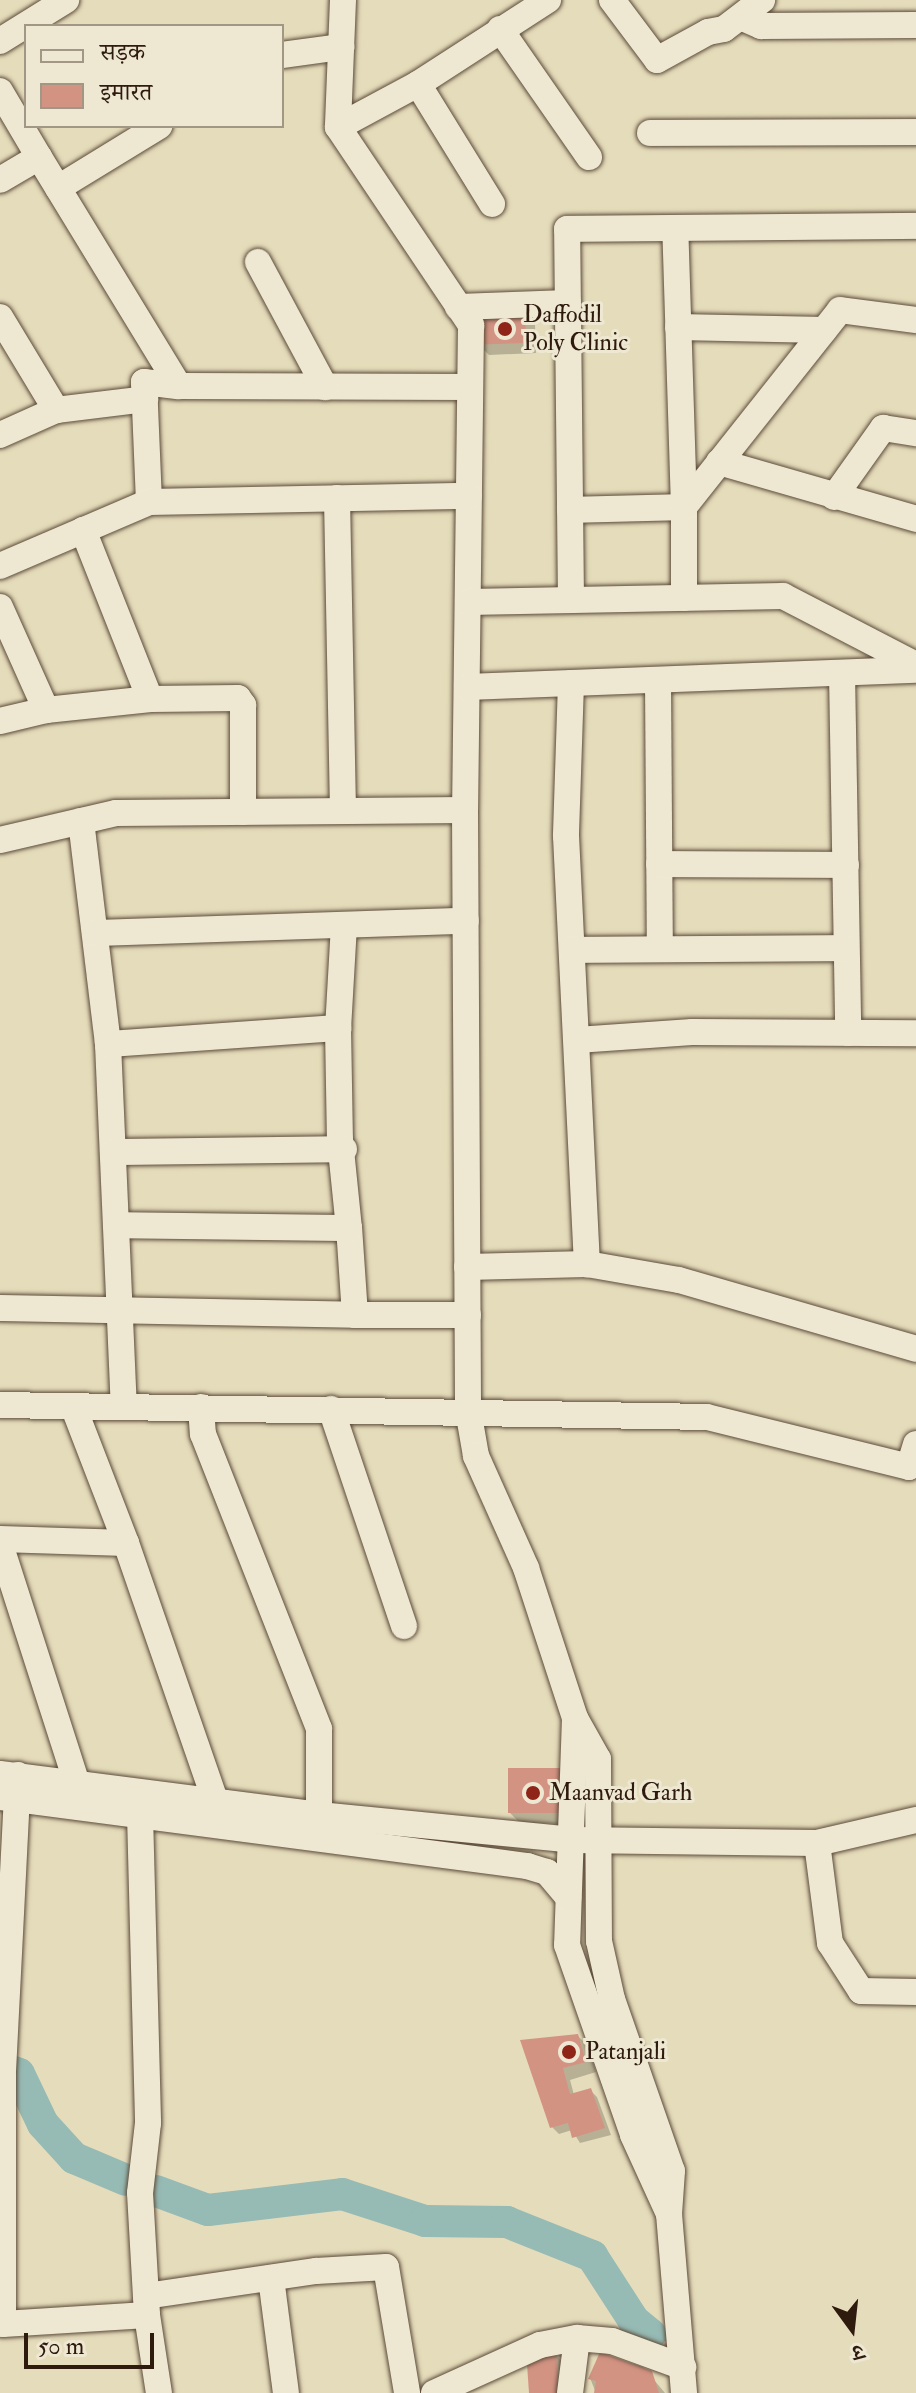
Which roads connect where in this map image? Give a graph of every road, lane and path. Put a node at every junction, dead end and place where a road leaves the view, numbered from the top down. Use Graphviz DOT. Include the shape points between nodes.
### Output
graph roads {
  1 [pos="66,0"];
  2 [pos="343,0"];
  3 [pos="548,0"];
  4 [pos="612,0"];
  5 [pos="762,0"];
  6 [pos="743,18"];
  7 [pos="27,24"];
  8 [pos="916,25"];
  9 [pos="24,26"];
  10 [pos="500,29"];
  11 [pos="0,41"];
  12 [pos="341,47"];
  13 [pos="284,55"];
  14 [pos="418,84"];
  15 [pos="0,91"];
  16 [pos="338,127"];
  17 [pos="156,128"];
  18 [pos="916,132"];
  19 [pos="650,133"];
  20 [pos="39,157"];
  21 [pos="589,157"];
  22 [pos="0,180"];
  23 [pos="58,188"];
  24 [pos="492,204"];
  25 [pos="916,226"];
  26 [pos="675,228"];
  27 [pos="258,262"];
  28 [pos="568,303"];
  29 [pos="458,307"];
  30 [pos="0,317"];
  31 [pos="916,320"];
  32 [pos="678,327"];
  33 [pos="824,330"];
  34 [pos="179,386"];
  35 [pos="325,387"];
  36 [pos="470,387"];
  37 [pos="145,399"];
  38 [pos="56,410"];
  39 [pos="916,433"];
  40 [pos="0,435"];
  41 [pos="719,462"];
  42 [pos="469,496"];
  43 [pos="834,497"];
  44 [pos="337,498"];
  45 [pos="149,502"];
  46 [pos="684,507"];
  47 [pos="570,510"];
  48 [pos="916,519"];
  49 [pos="83,530"];
  50 [pos="0,566"];
  51 [pos="684,598"];
  52 [pos="571,600"];
  53 [pos="468,602"];
  54 [pos="0,607"];
  55 [pos="916,667"];
  56 [pos="842,673"];
  57 [pos="658,680"];
  58 [pos="571,683"];
  59 [pos="467,687"];
  60 [pos="150,699"];
  61 [pos="46,710"];
  62 [pos="0,721"];
  63 [pos="465,810"];
  64 [pos="343,811"];
  65 [pos="243,812"];
  66 [pos="81,821"];
  67 [pos="0,840"];
  68 [pos="659,864"];
  69 [pos="846,865"];
  70 [pos="466,921"];
  71 [pos="344,925"];
  72 [pos="95,933"];
  73 [pos="660,946"];
  74 [pos="846,948"];
  75 [pos="572,950"];
  76 [pos="338,1028"];
  77 [pos="848,1033"];
  78 [pos="916,1033"];
  79 [pos="577,1040"];
  80 [pos="108,1044"];
  81 [pos="344,1149"];
  82 [pos="113,1152"];
  83 [pos="116,1225"];
  84 [pos="349,1228"];
  85 [pos="587,1264"];
  86 [pos="467,1267"];
  87 [pos="0,1308"];
  88 [pos="120,1312"];
  89 [pos="355,1315"];
  90 [pos="468,1315"];
  91 [pos="916,1349"];
  92 [pos="0,1394"];
  93 [pos="0,1405"];
  94 [pos="124,1407"];
  95 [pos="201,1407"];
  96 [pos="74,1408"];
  97 [pos="331,1409"];
  98 [pos="468,1410"];
  99 [pos="916,1444"];
  100 [pos="0,1542"];
  101 [pos="126,1543"];
  102 [pos="404,1626"];
  103 [pos="76,1781"];
  104 [pos="9,1786"];
  105 [pos="215,1800"];
  106 [pos="140,1814"];
  107 [pos="319,1815"];
  108 [pos="916,1820"];
  109 [pos="586,1840"];
  110 [pos="817,1843"];
  111 [pos="568,1897"];
  112 [pos="6,1970"];
  113 [pos="916,1992"];
  114 [pos="669,2214"];
  115 [pos="271,2278"];
  116 [pos="146,2306"];
  117 [pos="2,2324"];
  118 [pos="577,2338"];
  119 [pos="683,2380"];
  120 [pos="159,2393"];
  121 [pos="286,2393"];
  122 [pos="407,2393"];
  123 [pos="434,2393"];
  124 [pos="570,2393"];
  1 -- 7 [label="street"];
  2 -- 12 [label="street"];
  3 -- 10 [label="street"];
  4 -- 6 [label="street" via="657,60"];
  5 -- 6 [label="street"];
  6 -- 8 [label="street" via="761,26"];
  9 -- 11 [label="street"];
  10 -- 14 [label="street"];
  10 -- 21 [label="street"];
  12 -- 13 [label="street"];
  12 -- 16 [label="street"];
  14 -- 16 [label="street"];
  14 -- 24 [label="street"];
  15 -- 20 [label="street"];
  16 -- 29 [label="street"];
  17 -- 23 [label="street"];
  18 -- 19 [label="street"];
  20 -- 22 [label="street"];
  20 -- 23 [label="street"];
  23 -- 34 [label="street"];
  25 -- 26 [label="street"];
  26 -- 28 [label="street" via="567,229"];
  26 -- 32 [label="street"];
  27 -- 35 [label="street"];
  28 -- 29 [label="street"];
  28 -- 47 [label="street"];
  29 -- 36 [label="street" via="471,325"];
  30 -- 38 [label="street"];
  31 -- 33 [label="street" via="840,310"];
  32 -- 33 [label="street"];
  32 -- 46 [label="street"];
  33 -- 41 [label="street"];
  34 -- 35 [label="street"];
  34 -- 37 [label="street" via="144,382"];
  35 -- 36 [label="street"];
  36 -- 42 [label="street"];
  37 -- 38 [label="street"];
  37 -- 45 [label="street"];
  38 -- 40 [label="street"];
  39 -- 43 [label="street" via="883,428"];
  41 -- 43 [label="street"];
  41 -- 46 [label="street"];
  42 -- 44 [label="street"];
  42 -- 53 [label="street"];
  43 -- 48 [label="street"];
  44 -- 45 [label="street"];
  44 -- 64 [label="street"];
  45 -- 49 [label="street"];
  46 -- 47 [label="street"];
  46 -- 51 [label="street"];
  47 -- 52 [label="street"];
  49 -- 50 [label="street"];
  49 -- 60 [label="street"];
  51 -- 52 [label="street"];
  51 -- 55 [label="street" via="783,596"];
  52 -- 53 [label="street"];
  53 -- 59 [label="street"];
  54 -- 61 [label="street"];
  55 -- 56 [label="street"];
  56 -- 57 [label="street"];
  56 -- 69 [label="street"];
  57 -- 58 [label="street"];
  57 -- 68 [label="street"];
  58 -- 59 [label="street"];
  58 -- 75 [label="street" via="566,836"];
  59 -- 63 [label="street"];
  60 -- 61 [label="street"];
  60 -- 65 [label="street" via="238,698 243,705"];
  61 -- 62 [label="street"];
  63 -- 64 [label="street"];
  63 -- 70 [label="street"];
  64 -- 65 [label="street"];
  65 -- 66 [label="street" via="116,813"];
  66 -- 67 [label="street"];
  66 -- 72 [label="street"];
  68 -- 69 [label="street"];
  68 -- 73 [label="street"];
  69 -- 74 [label="street"];
  70 -- 71 [label="street"];
  70 -- 86 [label="street"];
  71 -- 72 [label="street"];
  71 -- 76 [label="street"];
  72 -- 80 [label="street"];
  73 -- 74 [label="street"];
  73 -- 75 [label="street"];
  74 -- 77 [label="street"];
  75 -- 79 [label="street"];
  76 -- 80 [label="street"];
  76 -- 81 [label="street"];
  77 -- 78 [label="street"];
  77 -- 79 [label="street" via="692,1032"];
  79 -- 85 [label="street"];
  80 -- 82 [label="street"];
  81 -- 82 [label="street"];
  81 -- 84 [label="street"];
  82 -- 83 [label="street"];
  83 -- 84 [label="street"];
  83 -- 88 [label="street"];
  84 -- 89 [label="street"];
  85 -- 86 [label="street"];
  85 -- 91 [label="street" via="679,1280"];
  86 -- 90 [label="street"];
  87 -- 88 [label="street"];
  88 -- 89 [label="street"];
  88 -- 94 [label="street"];
  89 -- 90 [label="street"];
  90 -- 98 [label="street"];
  92 -- 93 [label="street"];
  93 -- 96 [label="street"];
  94 -- 95 [label="street"];
  94 -- 96 [label="street"];
  95 -- 97 [label="street"];
  95 -- 107 [label="street" via="203,1434 319,1729"];
  96 -- 101 [label="street"];
  97 -- 98 [label="street"];
  97 -- 102 [label="street"];
  98 -- 99 [label="street" via="707,1417 909,1467"];
  98 -- 109 [label="street" via="476,1456 526,1568 575,1718 598,1759"];
  100 -- 101 [label="street"];
  100 -- 103 [label="street"];
  101 -- 105 [label="street"];
  103 -- 104 [label="street"];
  103 -- 105 [label="street"];
  104 -- 106 [label="street"];
  104 -- 112 [label="street"];
  105 -- 107 [label="street"];
  106 -- 111 [label="street" via="527,1866 547,1872"];
  106 -- 116 [label="street" via="148,2123 140,2193"];
  107 -- 109 [label="street"];
  108 -- 110 [label="street"];
  109 -- 110 [label="street"];
  109 -- 111 [label="street"];
  109 -- 114 [label="street" via="612,1999 672,2171"];
  110 -- 113 [label="street" via="830,1943 861,1991"];
  111 -- 114 [label="street" via="570,1961 633,2135"];
  112 -- 117 [label="street"];
  114 -- 119 [label="street"];
  115 -- 116 [label="street"];
  115 -- 121 [label="street"];
  115 -- 122 [label="street" via="386,2267"];
  116 -- 117 [label="street"];
  116 -- 120 [label="street"];
  118 -- 119 [label="street" via="612,2341"];
  118 -- 123 [label="street" via="540,2345"];
  118 -- 124 [label="street"];
}
